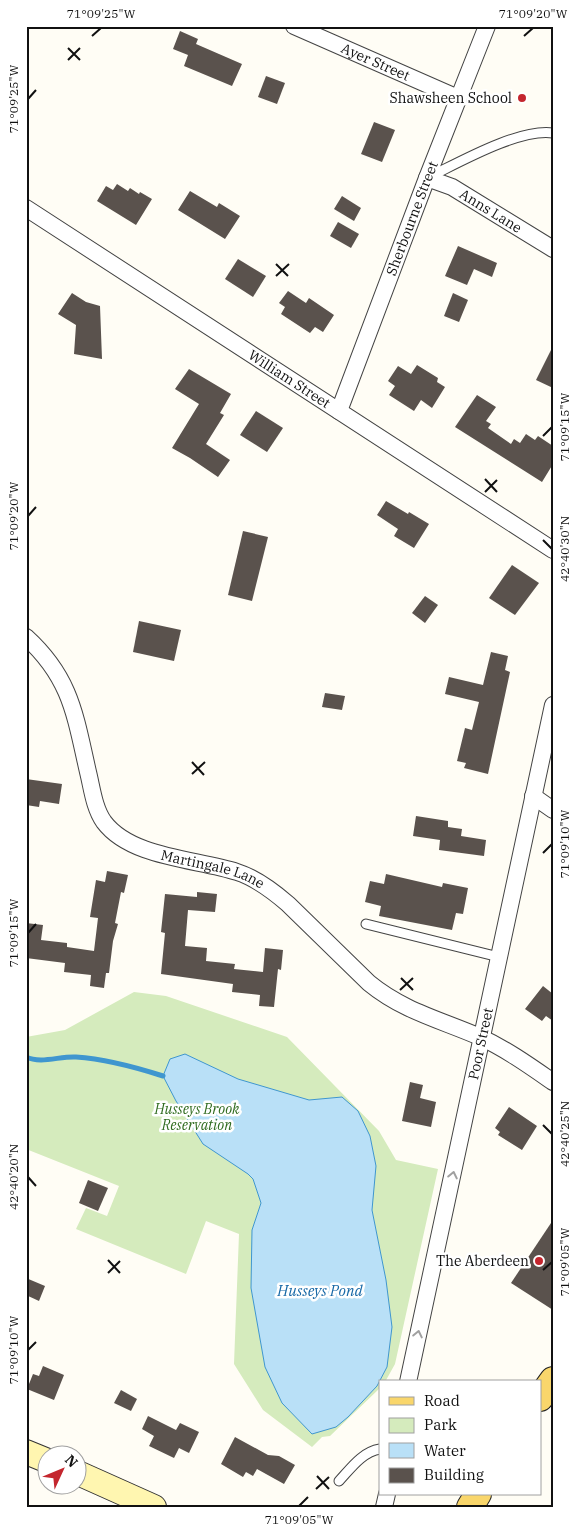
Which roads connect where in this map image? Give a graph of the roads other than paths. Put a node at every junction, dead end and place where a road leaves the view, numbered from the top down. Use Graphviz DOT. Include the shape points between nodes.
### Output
graph roads {
  1 [pos="294,26"];
  2 [pos="487,26"];
  3 [pos="458,98"];
  4 [pos="553,133"];
  5 [pos="427,178"];
  6 [pos="26,208"];
  7 [pos="553,250"];
  8 [pos="340,411"];
  9 [pos="553,550"];
  10 [pos="26,636"];
  11 [pos="553,705"];
  12 [pos="533,796"];
  13 [pos="553,810"];
  14 [pos="366,924"];
  15 [pos="499,957"];
  16 [pos="482,1038"];
  17 [pos="553,1082"];
  18 [pos="408,1380"];
  19 [pos="553,1380"];
  20 [pos="542,1395"];
  21 [pos="379,1449"];
  22 [pos="26,1452"];
  23 [pos="38,1457"];
  24 [pos="88,1477"];
  25 [pos="339,1482"];
  26 [pos="477,1496"];
  27 [pos="154,1507"];
  28 [pos="470,1507"];
  1 -- 3 [label="street, Ayer Street"];
  2 -- 3 [label="street, Sherbourne Street"];
  3 -- 5 [label="street, Sherbourne Street"];
  4 -- 5 [label="lane" via="514,138"];
  5 -- 7 [label="street, Anns Lane" via="452,187"];
  5 -- 8 [label="street, Sherbourne Street"];
  6 -- 8 [label="street, William Street"];
  8 -- 9 [label="street, William Street"];
  10 -- 16 [label="street, Martingale Lane" via="56,670 66,688 94,799 104,822 114,832 156,853 238,872 252,879 288,904 383,995"];
  11 -- 12 [label="street, Poor Street"];
  12 -- 13 [label="street"];
  12 -- 15 [label="street, Poor Street"];
  14 -- 15 [label="lane"];
  15 -- 16 [label="street, Poor Street"];
  16 -- 17 [label="street, Martingale Lane"];
  18 -- 16 [label="street, Poor Street, one-way"];
  19 -- 20 [label="main road"];
  21 -- 25 [label="lane" via="357,1460"];
  22 -- 23 [label="main road"];
  24 -- 27 [label="main road"];
  26 -- 28 [label="main road"];
}
